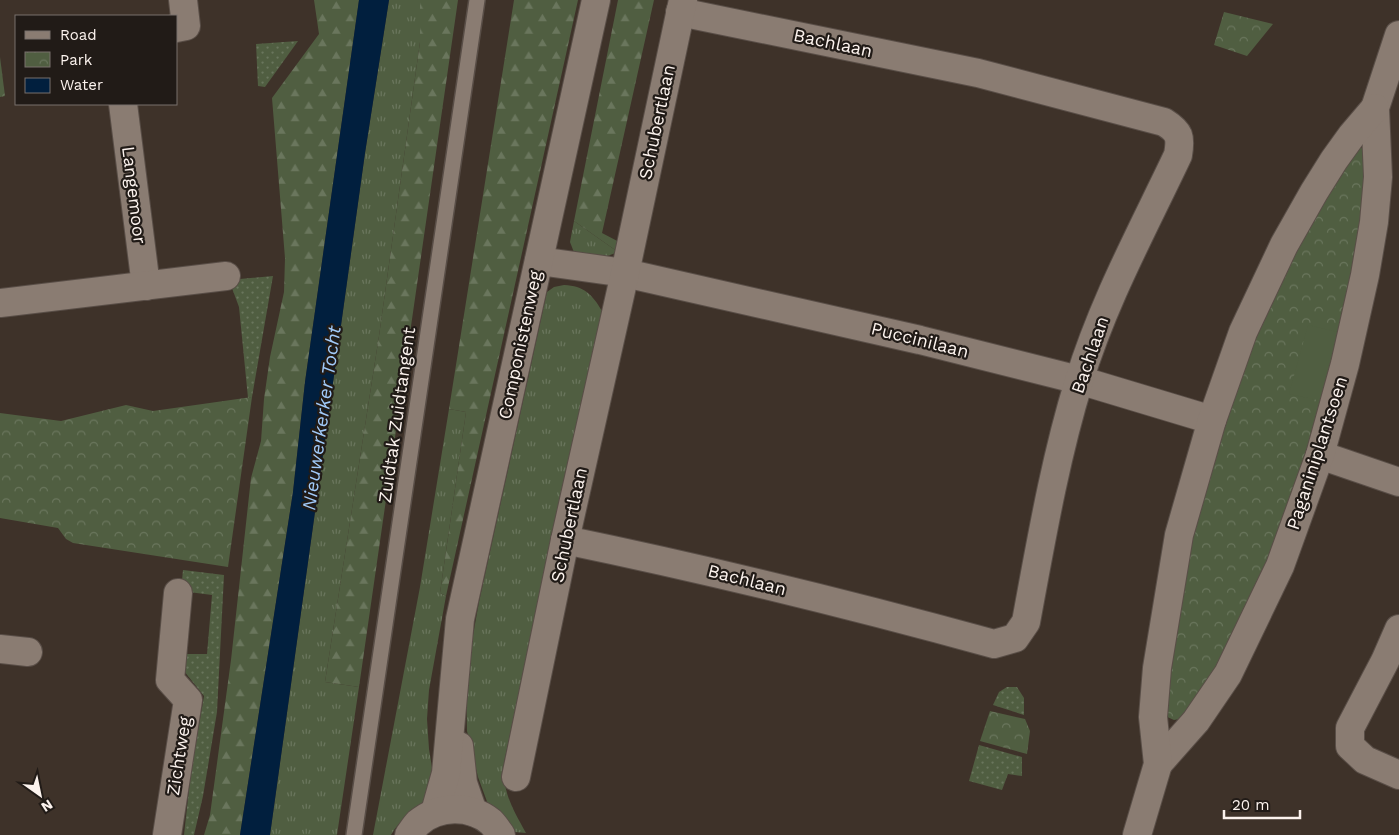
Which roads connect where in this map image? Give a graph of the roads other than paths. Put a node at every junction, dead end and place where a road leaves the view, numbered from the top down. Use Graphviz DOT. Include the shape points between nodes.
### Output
graph roads {
  1 [pos="183,0"];
  2 [pos="477,0"];
  3 [pos="596,0"];
  4 [pos="681,6"];
  5 [pos="178,28"];
  6 [pos="1399,35"];
  7 [pos="123,105"];
  8 [pos="1375,108"];
  9 [pos="539,261"];
  10 [pos="625,274"];
  11 [pos="226,276"];
  12 [pos="146,286"];
  13 [pos="0,303"];
  14 [pos="1079,380"];
  15 [pos="1212,420"];
  16 [pos="1320,455"];
  17 [pos="1399,482"];
  18 [pos="565,540"];
  19 [pos="178,593"];
  20 [pos="1399,629"];
  21 [pos="0,649"];
  22 [pos="28,652"];
  23 [pos="452,692"];
  24 [pos="1158,764"];
  25 [pos="1399,775"];
  26 [pos="516,777"];
  27 [pos="435,812"];
  28 [pos="473,812"];
  29 [pos="167,835"];
  30 [pos="354,835"];
  31 [pos="408,835"];
  32 [pos="501,835"];
  33 [pos="1138,835"];
  1 -- 5 [label="street" via="186,26"];
  2 -- 30 [label="lane, Zuidtak Zuidtangent"];
  3 -- 9 [label="street, Componistenweg"];
  4 -- 10 [label="street, Schubertlaan"];
  4 -- 14 [label="street, Bachlaan" via="978,73 1164,122 1176,130 1180,142 1178,155 1111,295"];
  6 -- 8 [label="street, Paganiniplantsoen"];
  7 -- 12 [label="street, Langemoor"];
  8 -- 15 [label="street, Paganiniplantsoen" via="1334,160 1284,245 1243,332"];
  8 -- 16 [label="street, Paganiniplantsoen" via="1378,177 1374,222 1345,364"];
  9 -- 10 [label="street"];
  9 -- 23 [label="street, Componistenweg" via="460,619"];
  10 -- 14 [label="street, Puccinilaan" via="920,340"];
  10 -- 18 [label="street, Schubertlaan"];
  11 -- 12 [label="street"];
  12 -- 13 [label="street"];
  14 -- 15 [label="street, Puccinilaan"];
  14 -- 18 [label="street, Bachlaan" via="1057,466 1026,622 1015,638 994,644 844,603"];
  15 -- 24 [label="street, Paganiniplantsoen" via="1179,535 1158,658 1153,717"];
  16 -- 17 [label="street"];
  16 -- 24 [label="street, Paganiniplantsoen" via="1280,566 1228,674 1196,721"];
  18 -- 26 [label="street, Schubertlaan"];
  19 -- 29 [label="street, Zichtweg" via="170,680 188,700"];
  20 -- 25 [label="street" via="1350,728 1350,746 1365,760"];
  21 -- 22 [label="street"];
  23 -- 27 [label="street, Componistenweg" via="446,773"];
  23 -- 28 [label="street, Componistenweg" via="463,783"];
  24 -- 33 [label="street, Paganiniplantsoen"];
  27 -- 28 [label="street" via="454,809"];
  27 -- 31 [label="street" via="418,823"];
  28 -- 32 [label="street" via="492,823"];
}
